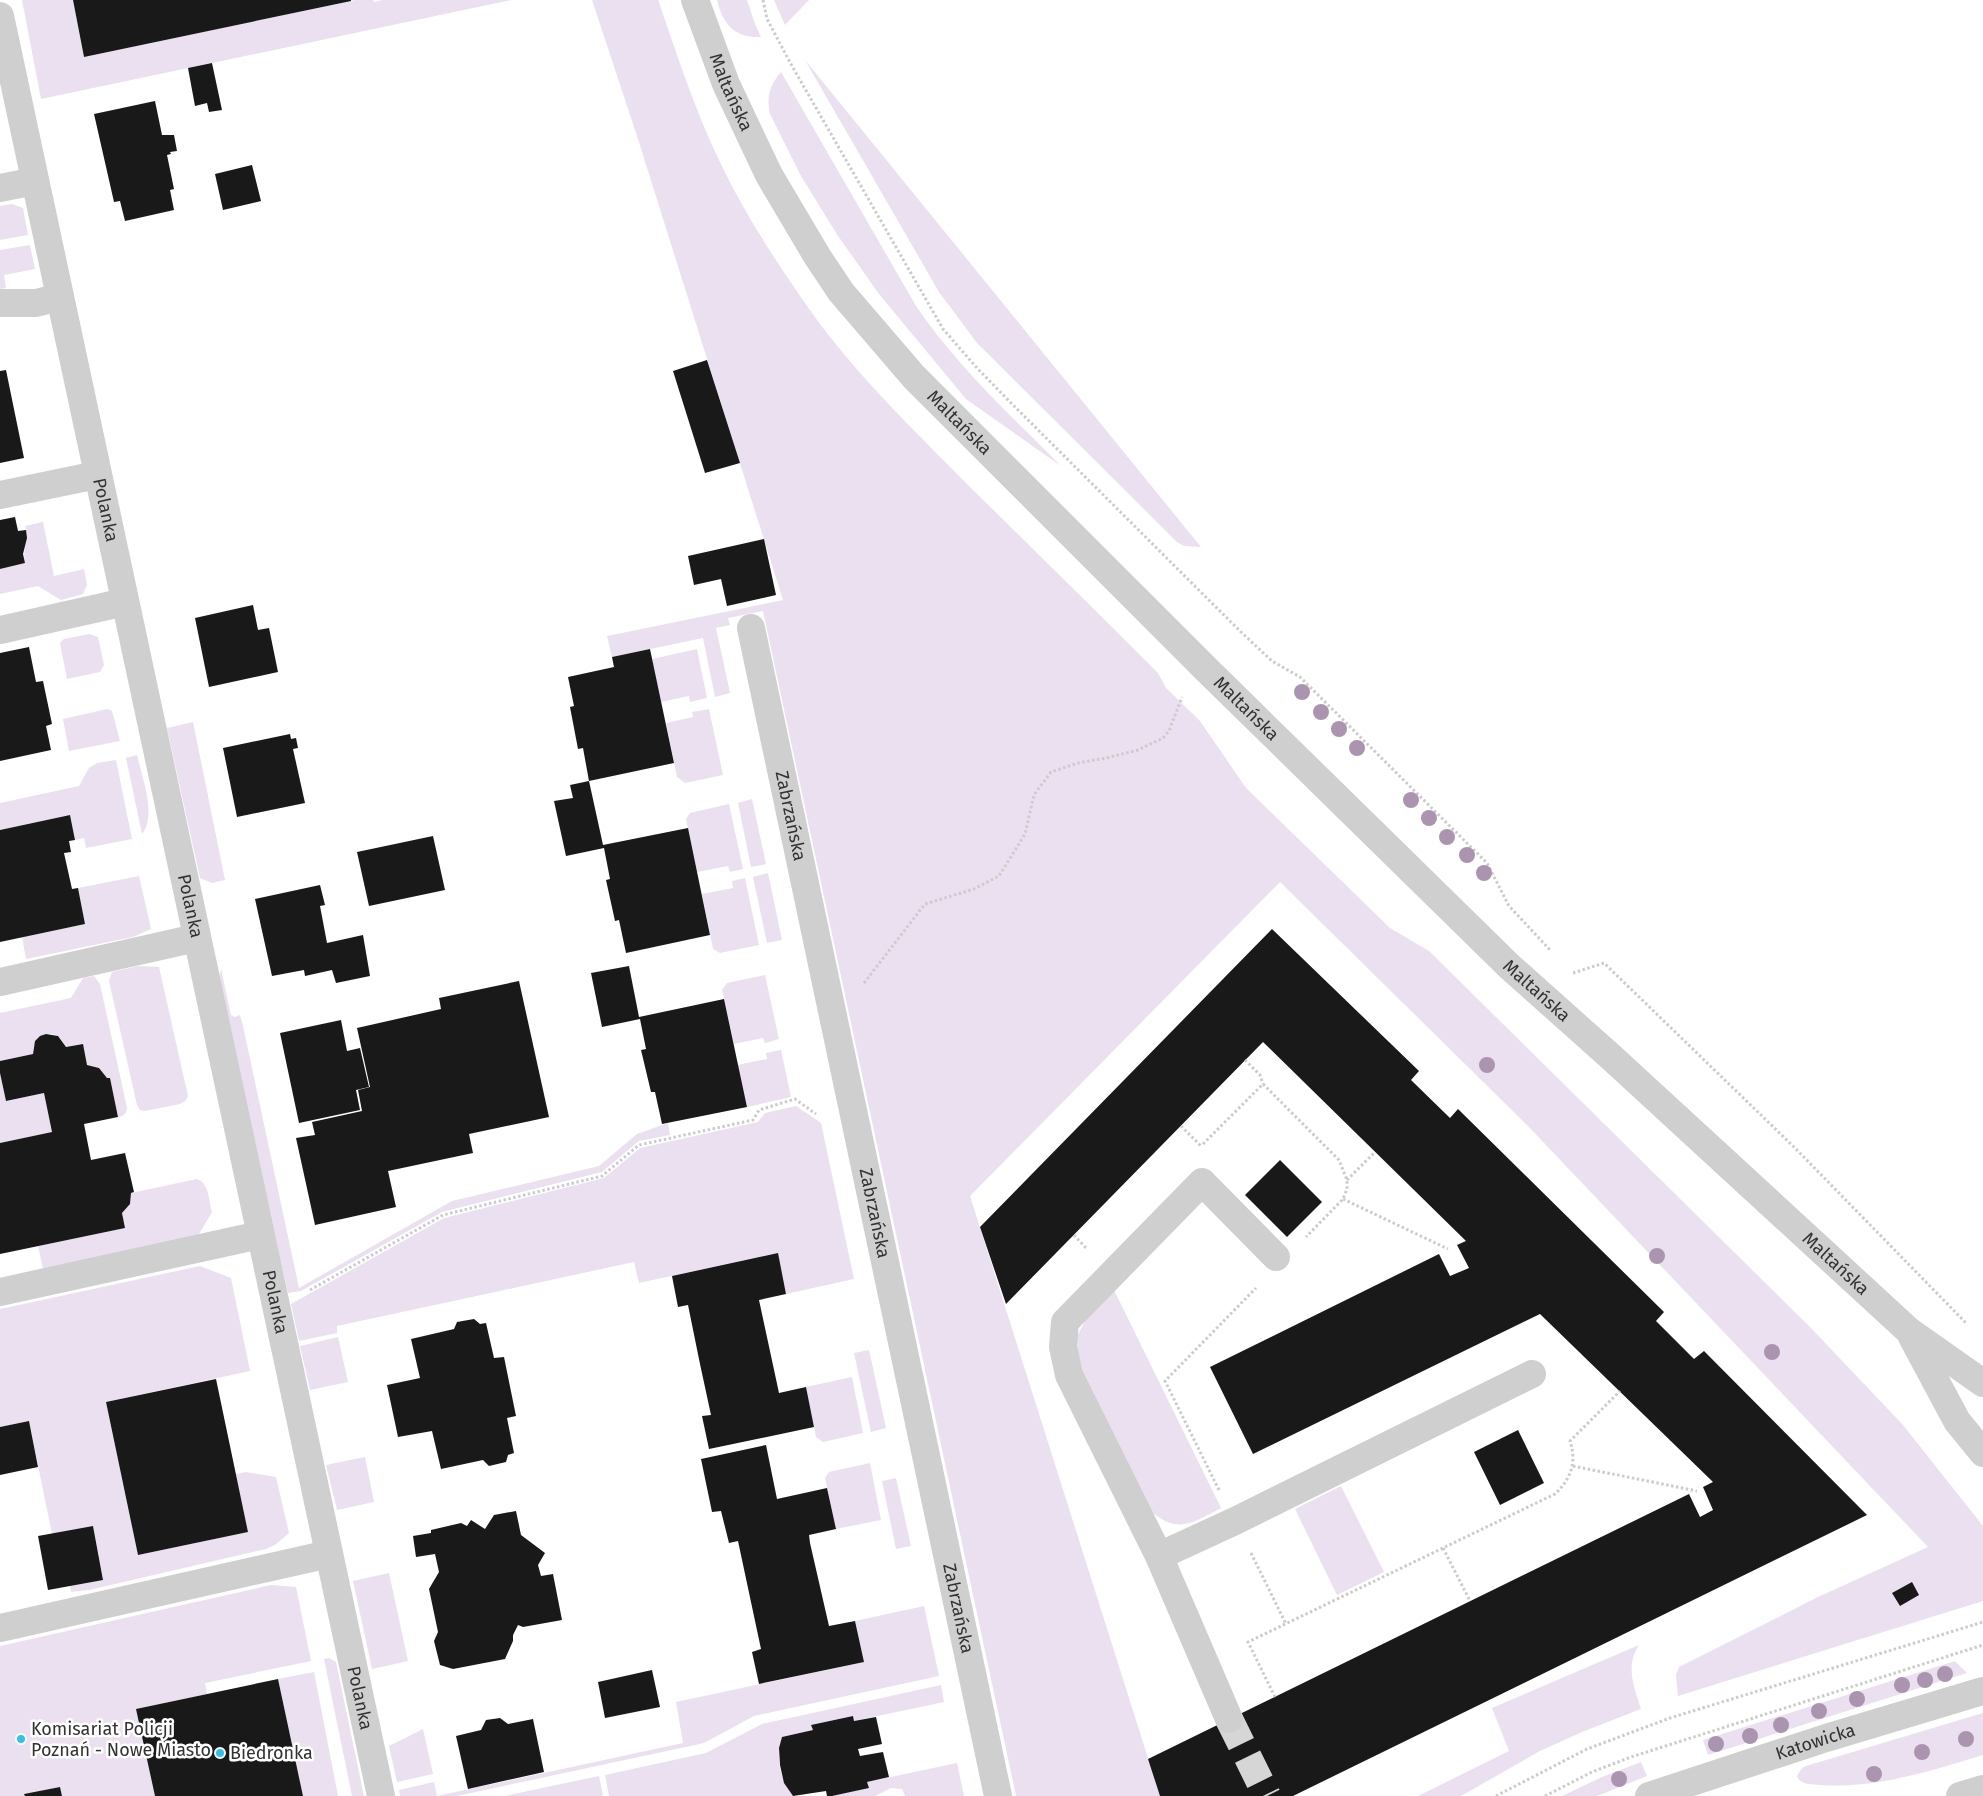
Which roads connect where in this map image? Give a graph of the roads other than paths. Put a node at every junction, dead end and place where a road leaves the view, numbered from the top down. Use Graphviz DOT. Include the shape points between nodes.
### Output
graph roads {
  1 [pos="695,0"];
  2 [pos="0,16"];
  3 [pos="6,74"];
  4 [pos="35,181"];
  5 [pos="0,188"];
  6 [pos="60,297"];
  7 [pos="0,303"];
  8 [pos="97,475"];
  9 [pos="0,495"];
  10 [pos="125,602"];
  11 [pos="751,628"];
  12 [pos="0,630"];
  13 [pos="196,938"];
  14 [pos="0,982"];
  15 [pos="260,1235"];
  16 [pos="1276,1257"];
  17 [pos="0,1292"];
  18 [pos="1909,1331"];
  19 [pos="1532,1374"];
  20 [pos="1983,1383"];
  21 [pos="1983,1453"];
  22 [pos="329,1554"];
  23 [pos="1159,1556"];
  24 [pos="0,1628"];
  25 [pos="1983,1691"];
  26 [pos="1229,1719"];
  27 [pos="1983,1789"];
  28 [pos="381,1796"];
  29 [pos="998,1796"];
  30 [pos="1649,1796"];
  31 [pos="1960,1796"];
  1 -- 18 [label="street, Maltańska" via="722,77 769,175 841,292 914,377 1488,946"];
  2 -- 3 [label="street, Polanka"];
  3 -- 4 [label="street, Polanka"];
  4 -- 5 [label="street"];
  4 -- 6 [label="street, Polanka"];
  6 -- 7 [label="street" via="36,303"];
  6 -- 8 [label="street, Polanka"];
  8 -- 9 [label="street"];
  8 -- 10 [label="street, Polanka"];
  10 -- 12 [label="street"];
  10 -- 13 [label="street, Polanka"];
  11 -- 29 [label="street, Zabrzańska"];
  13 -- 14 [label="street"];
  13 -- 15 [label="street, Polanka"];
  15 -- 17 [label="street"];
  15 -- 22 [label="street, Polanka"];
  16 -- 23 [label="street" via="1202,1182 1065,1322 1063,1347 1070,1375"];
  18 -- 20 [label="street, Maltańska"];
  18 -- 21 [label="street, Maltańska" via="1957,1421"];
  19 -- 23 [label="street" via="1235,1522"];
  22 -- 24 [label="street"];
  22 -- 28 [label="street, Polanka"];
  23 -- 26 [label="street"];
  25 -- 30 [label="street, Katowicka"];
  27 -- 31 [label="street"];
}
